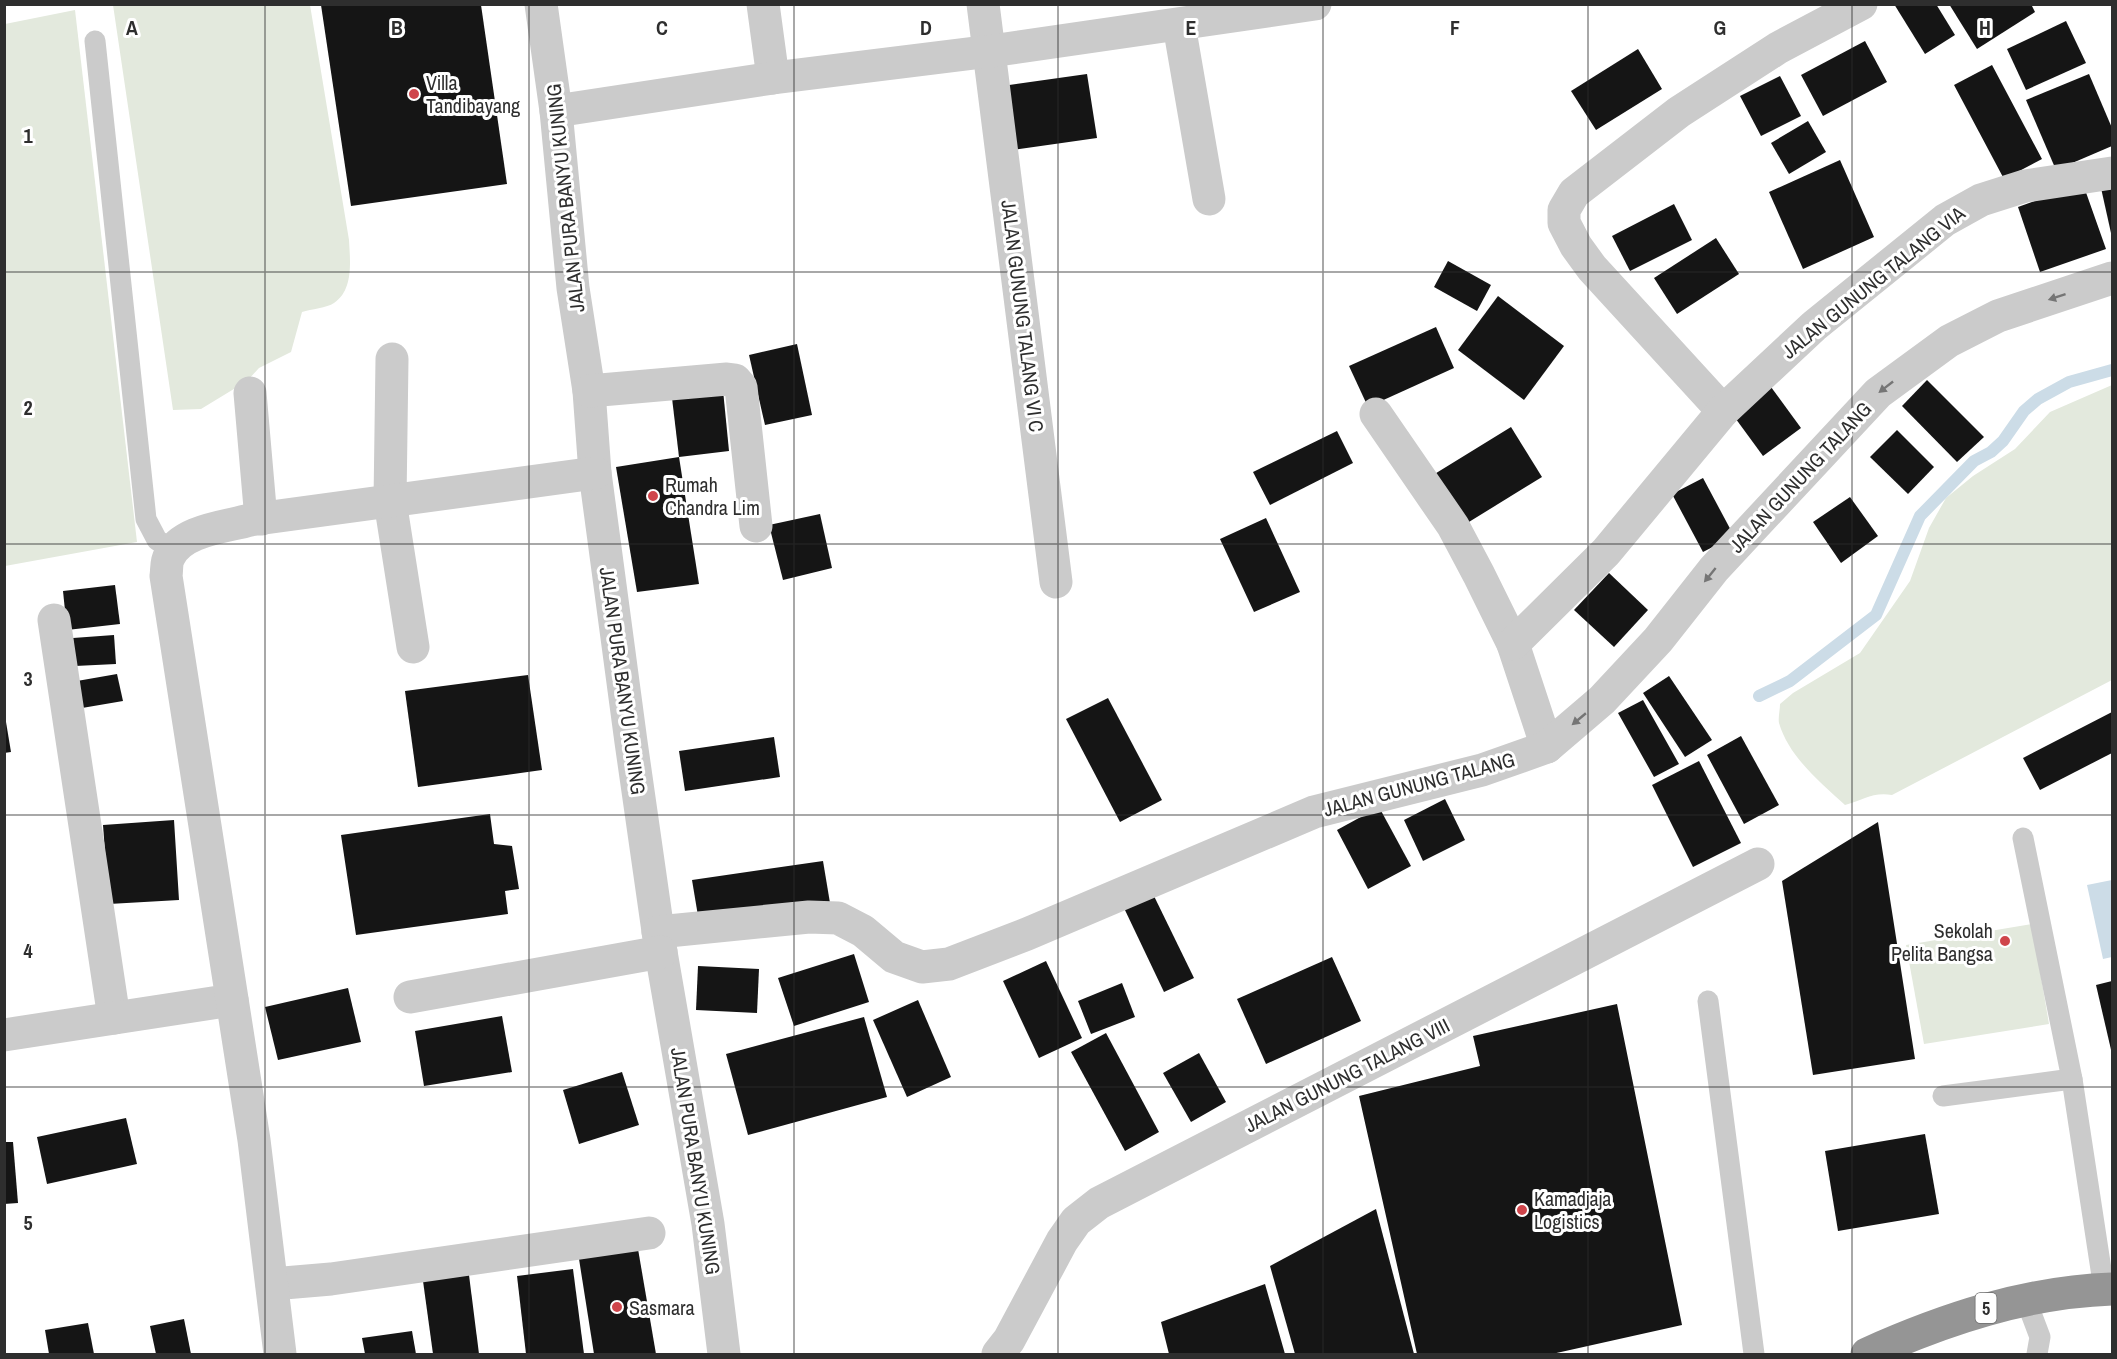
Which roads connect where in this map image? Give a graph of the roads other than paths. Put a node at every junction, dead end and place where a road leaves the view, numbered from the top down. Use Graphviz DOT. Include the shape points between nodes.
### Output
graph roads {
  1 [pos="542,4"];
  2 [pos="763,4"];
  3 [pos="983,4"];
  4 [pos="1314,4"];
  5 [pos="1861,4"];
  6 [pos="1179,25"];
  7 [pos="95,41"];
  8 [pos="991,51"];
  9 [pos="772,78"];
  10 [pos="556,111"];
  11 [pos="2112,173"];
  12 [pos="1209,199"];
  13 [pos="2112,278"];
  14 [pos="392,359"];
  15 [pos="589,391"];
  16 [pos="250,393"];
  17 [pos="1723,411"];
  18 [pos="1376,414"];
  19 [pos="595,473"];
  20 [pos="390,501"];
  21 [pos="261,519"];
  22 [pos="756,526"];
  23 [pos="174,551"];
  24 [pos="1056,582"];
  25 [pos="54,620"];
  26 [pos="1513,644"];
  27 [pos="413,647"];
  28 [pos="1547,747"];
  29 [pos="2023,838"];
  30 [pos="1758,864"];
  31 [pos="660,942"];
  32 [pos="410,997"];
  33 [pos="232,1000"];
  34 [pos="1708,1001"];
  35 [pos="114,1018"];
  36 [pos="4,1035"];
  37 [pos="2072,1079"];
  38 [pos="1943,1096"];
  39 [pos="649,1233"];
  40 [pos="272,1284"];
  41 [pos="2108,1289"];
  42 [pos="2026,1300"];
  43 [pos="280,1354"];
  44 [pos="724,1354"];
  45 [pos="998,1354"];
  46 [pos="1754,1354"];
  47 [pos="1867,1354"];
  48 [pos="2037,1354"];
  1 -- 10 [label="street, JALAN PURA BANYU KUNING"];
  2 -- 9 [label="street"];
  3 -- 8 [label="street, JALAN GUNUNG TALANG VI C"];
  4 -- 6 [label="street"];
  5 -- 17 [label="street" via="1778,48 1679,112 1574,193 1564,210 1564,223 1592,268"];
  6 -- 8 [label="street"];
  6 -- 12 [label="street"];
  7 -- 23 [label="lane" via="146,519 157,540"];
  8 -- 9 [label="street"];
  8 -- 24 [label="street, JALAN GUNUNG TALANG VI C"];
  9 -- 10 [label="street"];
  10 -- 15 [label="street, JALAN PURA BANYU KUNING" via="573,288"];
  11 -- 17 [label="street, JALAN GUNUNG TALANG VIA" via="2025,186 1962,208 1814,326"];
  13 -- 28 [label="street, JALAN GUNUNG TALANG, one-way" via="1998,316 1949,341 1878,393 1714,569 1658,640 1602,700"];
  14 -- 20 [label="street"];
  15 -- 19 [label="street, JALAN PURA BANYU KUNING"];
  15 -- 22 [label="street" via="735,381 741,387"];
  16 -- 21 [label="street"];
  17 -- 26 [label="street, JALAN GUNUNG TALANG VIA" via="1606,552"];
  18 -- 26 [label="street" via="1453,526"];
  19 -- 20 [label="street"];
  19 -- 31 [label="street, JALAN PURA BANYU KUNING"];
  20 -- 21 [label="street"];
  20 -- 27 [label="street"];
  21 -- 23 [label="street" via="197,534"];
  23 -- 33 [label="street" via="168,557 166,576"];
  25 -- 35 [label="street"];
  26 -- 28 [label="street"];
  28 -- 31 [label="street, JALAN GUNUNG TALANG" via="1482,770 1314,812 1027,934 949,963 922,967 894,957 863,931 838,918 809,916"];
  29 -- 37 [label="lane"];
  30 -- 45 [label="street, JALAN GUNUNG TALANG VIII" via="1099,1203 1076,1221 1062,1241"];
  31 -- 32 [label="street, JALAN GUNUNG TALANG"];
  31 -- 44 [label="street, JALAN PURA BANYU KUNING" via="708,1224"];
  33 -- 35 [label="street"];
  33 -- 40 [label="street"];
  34 -- 46 [label="lane"];
  35 -- 36 [label="street"];
  37 -- 38 [label="lane"];
  37 -- 41 [label="lane"];
  39 -- 40 [label="street"];
  40 -- 43 [label="street"];
  41 -- 42 [label="highway, 5"];
  42 -- 47 [label="highway, 5" via="1968,1313"];
  42 -- 48 [label="lane" via="2041,1341"];
}
